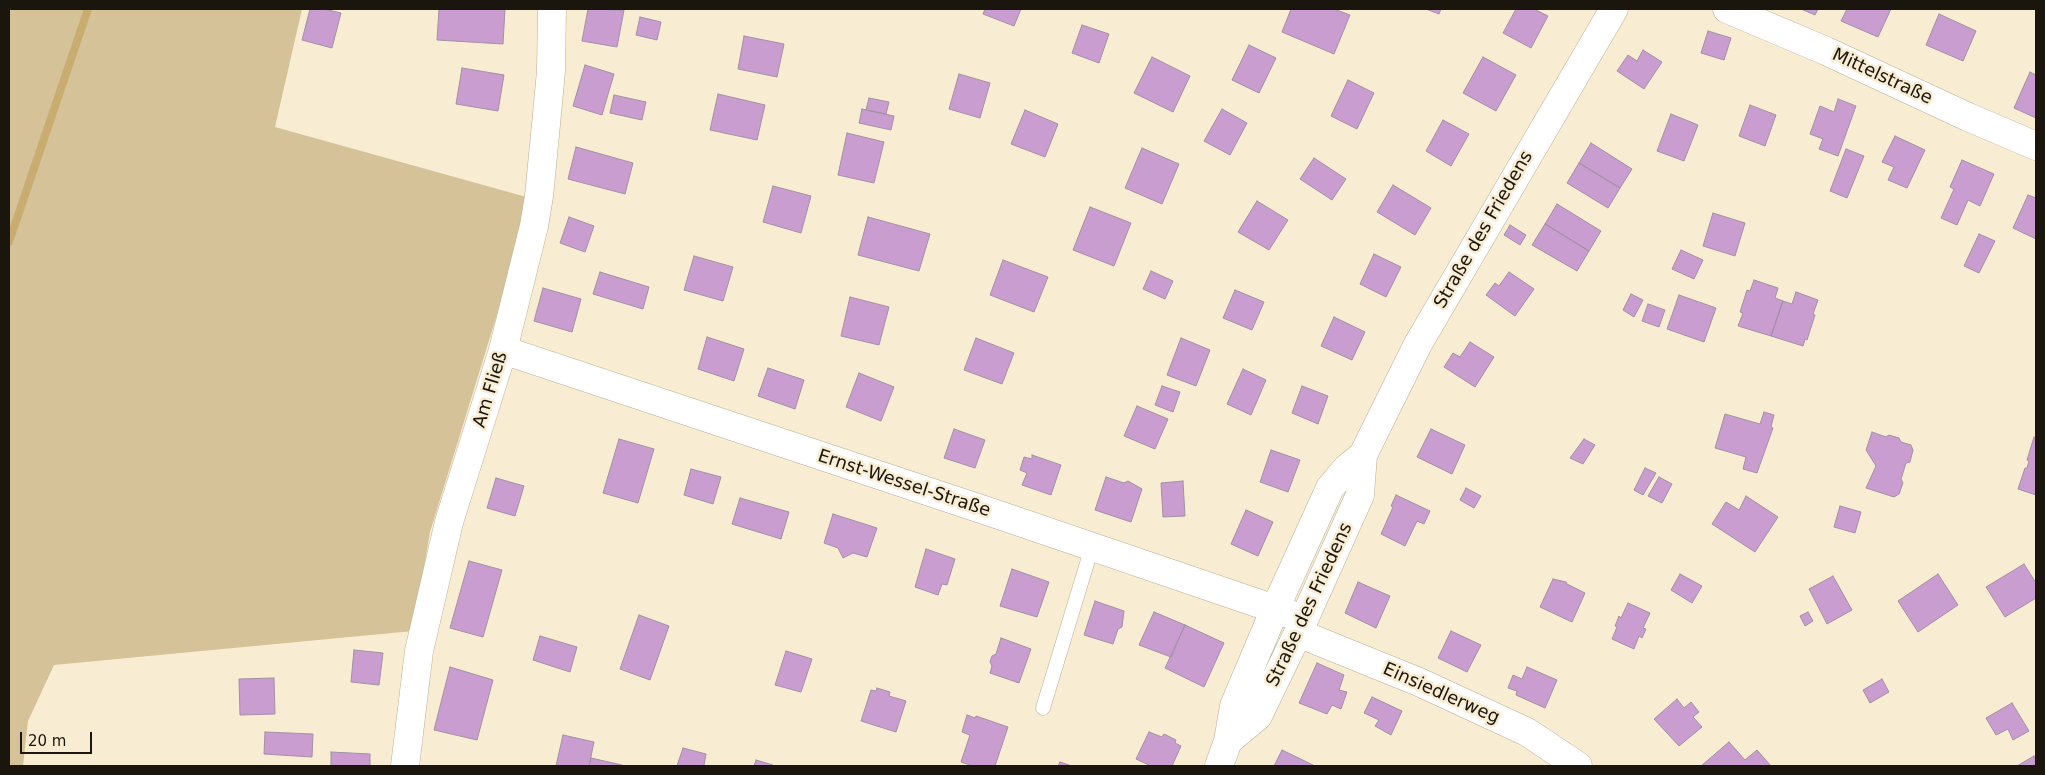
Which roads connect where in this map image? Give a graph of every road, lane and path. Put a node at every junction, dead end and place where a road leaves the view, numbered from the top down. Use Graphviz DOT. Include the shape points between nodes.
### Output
graph roads {
  1 [pos="552,9"];
  2 [pos="1614,9"];
  3 [pos="1727,9"];
  4 [pos="2036,146"];
  5 [pos="503,350"];
  6 [pos="1363,455"];
  7 [pos="1092,547"];
  8 [pos="1275,609"];
  9 [pos="1301,626"];
  10 [pos="1044,708"];
  11 [pos="1228,740"];
  12 [pos="405,766"];
  13 [pos="1219,766"];
  14 [pos="1578,766"];
  1 -- 5 [label="street, Am Fließ" via="539,196"];
  2 -- 6 [label="street, Straße des Friedens" via="1418,344"];
  3 -- 4 [label="street, Mittelstraße"];
  5 -- 7 [label="street, Ernst-Wessel-Straße"];
  5 -- 12 [label="street, Am Fließ" via="449,522 419,650"];
  6 -- 8 [label="street, Straße des Friedens" via="1346,468 1330,488"];
  6 -- 9 [label="street, Straße des Friedens" via="1360,495"];
  7 -- 8 [label="street, Ernst-Wessel-Straße"];
  7 -- 10 [label="lane"];
  8 -- 9 [label="street, Ernst-Wessel-Straße"];
  8 -- 11 [label="street, Straße des Friedens" via="1234,706"];
  9 -- 11 [label="street, Straße des Friedens" via="1258,716"];
  9 -- 14 [label="street, Einsiedlerweg" via="1527,732"];
  11 -- 13 [label="street, Straße des Friedens"];
}
